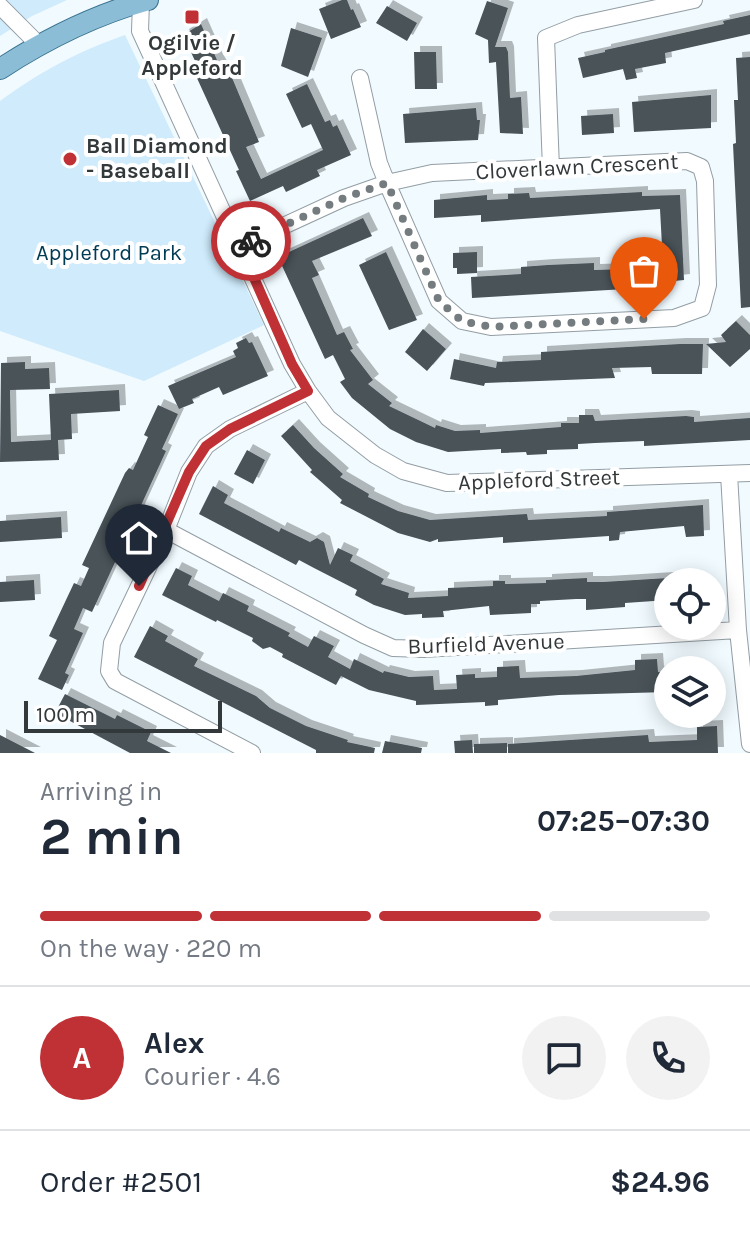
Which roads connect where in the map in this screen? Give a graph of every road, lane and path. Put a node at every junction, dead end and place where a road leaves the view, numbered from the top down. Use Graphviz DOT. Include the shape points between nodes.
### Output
graph roads {
  1 [pos="694,0"];
  2 [pos="144,1"];
  3 [pos="0,6"];
  4 [pos="38,44"];
  5 [pos="0,69"];
  6 [pos="360,78"];
  7 [pos="551,169"];
  8 [pos="387,183"];
  9 [pos="240,246"];
  10 [pos="308,391"];
  11 [pos="750,473"];
  12 [pos="729,474"];
  13 [pos="166,530"];
  14 [pos="738,630"];
  15 [pos="750,744"];
  16 [pos="252,753"];
  1 -- 7 [label="street" via="578,25 546,38"];
  2 -- 4 [label="main road"];
  2 -- 9 [label="street, Appleford Street" via="140,31"];
  3 -- 4 [label="street"];
  4 -- 5 [label="main road"];
  6 -- 8 [label="street"];
  7 -- 8 [label="street, Cloverlawn Crescent" via="432,173"];
  7 -- 8 [label="street, Cloverlawn Crescent" via="687,161 701,167 708,285 702,308 674,318 491,327 462,321 439,301"];
  8 -- 9 [label="street, Cloverlawn Crescent"];
  9 -- 10 [label="street, Appleford Street"];
  10 -- 12 [label="street, Appleford Street" via="328,418 375,455 433,481"];
  10 -- 13 [label="street" via="206,446 189,472"];
  11 -- 12 [label="street, Appleford Street"];
  12 -- 14 [label="street"];
  13 -- 14 [label="street, Burfield Avenue" via="393,648"];
  13 -- 16 [label="street" via="112,643 109,671 115,681"];
  14 -- 15 [label="street"];
}
